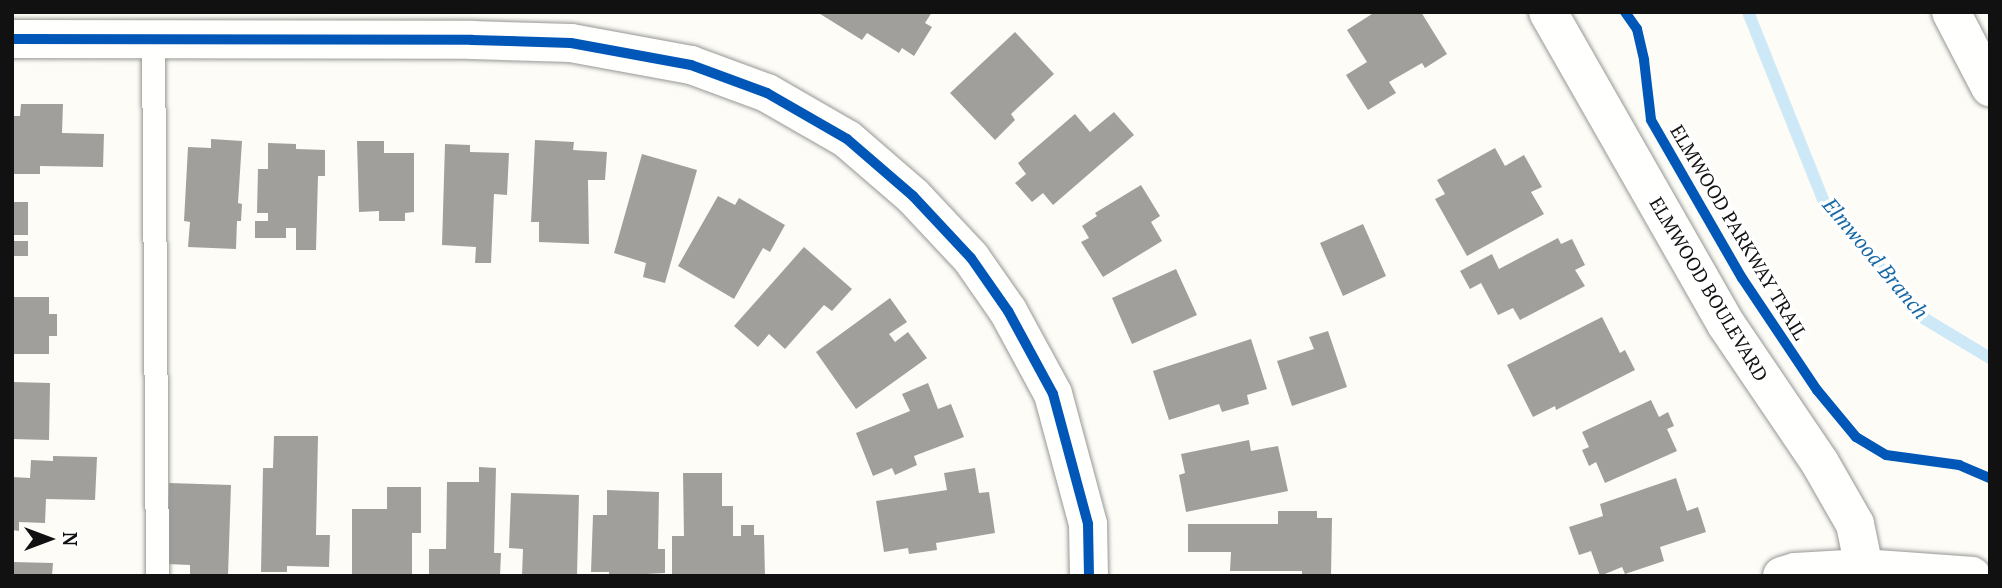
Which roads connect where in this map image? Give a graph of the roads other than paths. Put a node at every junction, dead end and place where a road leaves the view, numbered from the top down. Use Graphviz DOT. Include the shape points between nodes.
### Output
graph roads {
  1 [pos="1548,12"];
  2 [pos="1951,12"];
  3 [pos="571,28"];
  4 [pos="12,38"];
  5 [pos="153,39"];
  6 [pos="1990,88"];
  7 [pos="1864,568"];
  8 [pos="1977,572"];
  9 [pos="157,576"];
  10 [pos="1089,576"];
  11 [pos="1782,576"];
  1 -- 7 [label="street, ELMWOOD BOULEVARD" via="1726,324 1820,463 1855,524"];
  2 -- 6 [label="street"];
  3 -- 5 [label="street" via="472,40"];
  3 -- 10 [label="street" via="767,93 846,139 914,195 978,268 1008,311 1053,394 1088,524"];
  4 -- 5 [label="street"];
  5 -- 9 [label="lane"];
  7 -- 8 [label="street"];
  7 -- 11 [label="street"];
}
